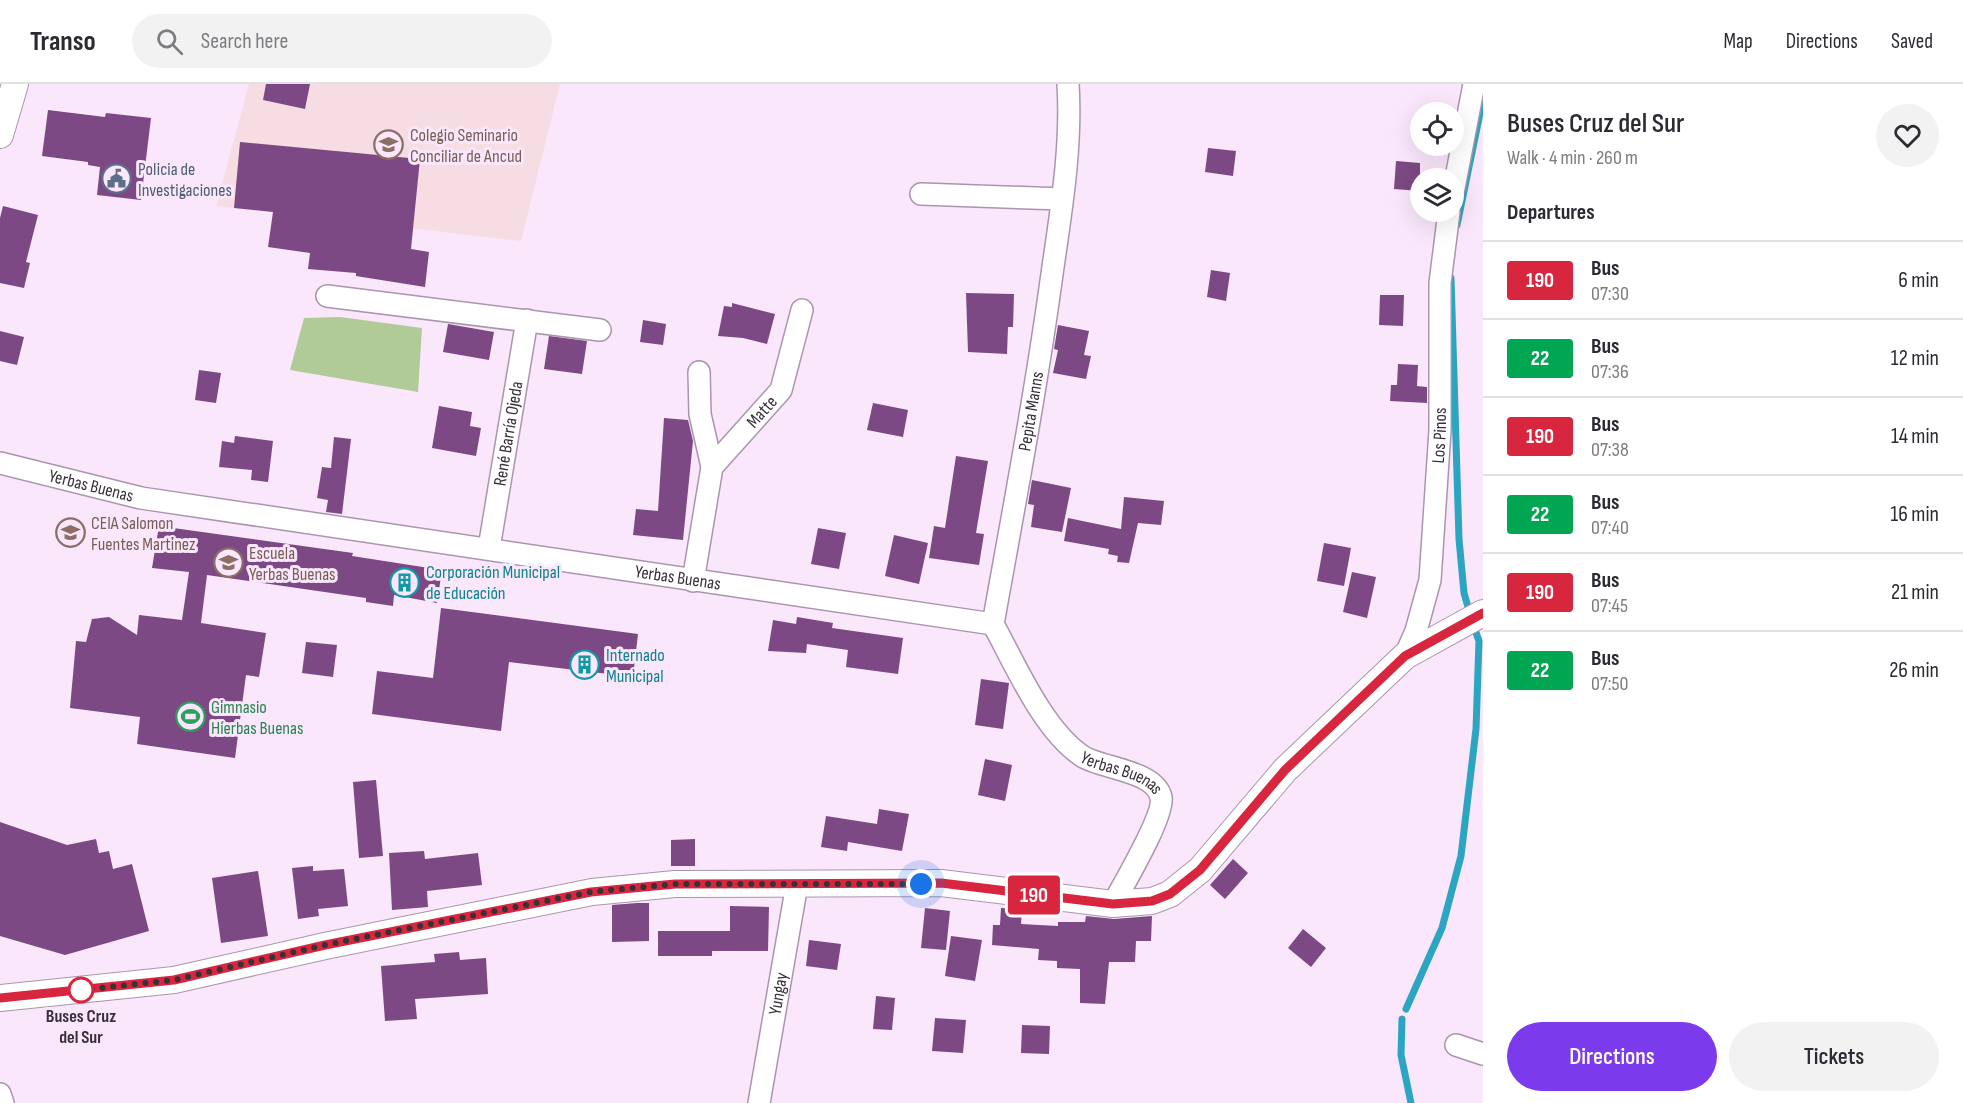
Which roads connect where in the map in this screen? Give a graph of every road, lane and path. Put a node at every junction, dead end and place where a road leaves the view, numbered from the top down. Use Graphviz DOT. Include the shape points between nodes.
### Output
graph roads {
  1 [pos="15,84"];
  2 [pos="1068,84"];
  3 [pos="1473,84"];
  4 [pos="0,135"];
  5 [pos="1458,168"];
  6 [pos="921,194"];
  7 [pos="1062,199"];
  8 [pos="1448,222"];
  9 [pos="327,296"];
  10 [pos="802,310"];
  11 [pos="527,320"];
  12 [pos="600,330"];
  13 [pos="699,372"];
  14 [pos="0,463"];
  15 [pos="712,467"];
  16 [pos="489,548"];
  17 [pos="693,581"];
  18 [pos="1483,613"];
  19 [pos="993,624"];
  20 [pos="1405,656"];
  21 [pos="797,884"];
  22 [pos="1113,904"];
  23 [pos="0,998"];
  24 [pos="1456,1045"];
  25 [pos="1483,1054"];
  26 [pos="0,1094"];
  27 [pos="3,1103"];
  28 [pos="759,1103"];
  1 -- 4 [label="street"];
  2 -- 7 [label="street, Pepita Manns" via="1070,114"];
  3 -- 5 [label="street"];
  6 -- 7 [label="street"];
  7 -- 19 [label="street, Pepita Manns" via="1038,379"];
  8 -- 20 [label="street, Los Pinos" via="1440,283 1440,430 1430,580"];
  9 -- 11 [label="street"];
  10 -- 15 [label="street, Matte" via="781,390"];
  11 -- 12 [label="street"];
  11 -- 16 [label="street, René Barría Ojeda"];
  13 -- 15 [label="street" via="700,414"];
  14 -- 16 [label="street, Yerbas Buenas" via="141,498"];
  15 -- 17 [label="street"];
  16 -- 17 [label="street, Yerbas Buenas"];
  17 -- 19 [label="street, Yerbas Buenas"];
  18 -- 20 [label="street"];
  19 -- 22 [label="street, Yerbas Buenas" via="1040,708 1066,742 1083,756 1142,777 1161,796 1161,808"];
  20 -- 22 [label="street" via="1285,770 1189,880 1162,898"];
  21 -- 22 [label="street" via="941,883"];
  21 -- 23 [label="street" via="675,884 591,892 325,945 174,980"];
  21 -- 28 [label="street, Yungay"];
  24 -- 25 [label="street"];
  26 -- 27 [label="street"];
}
